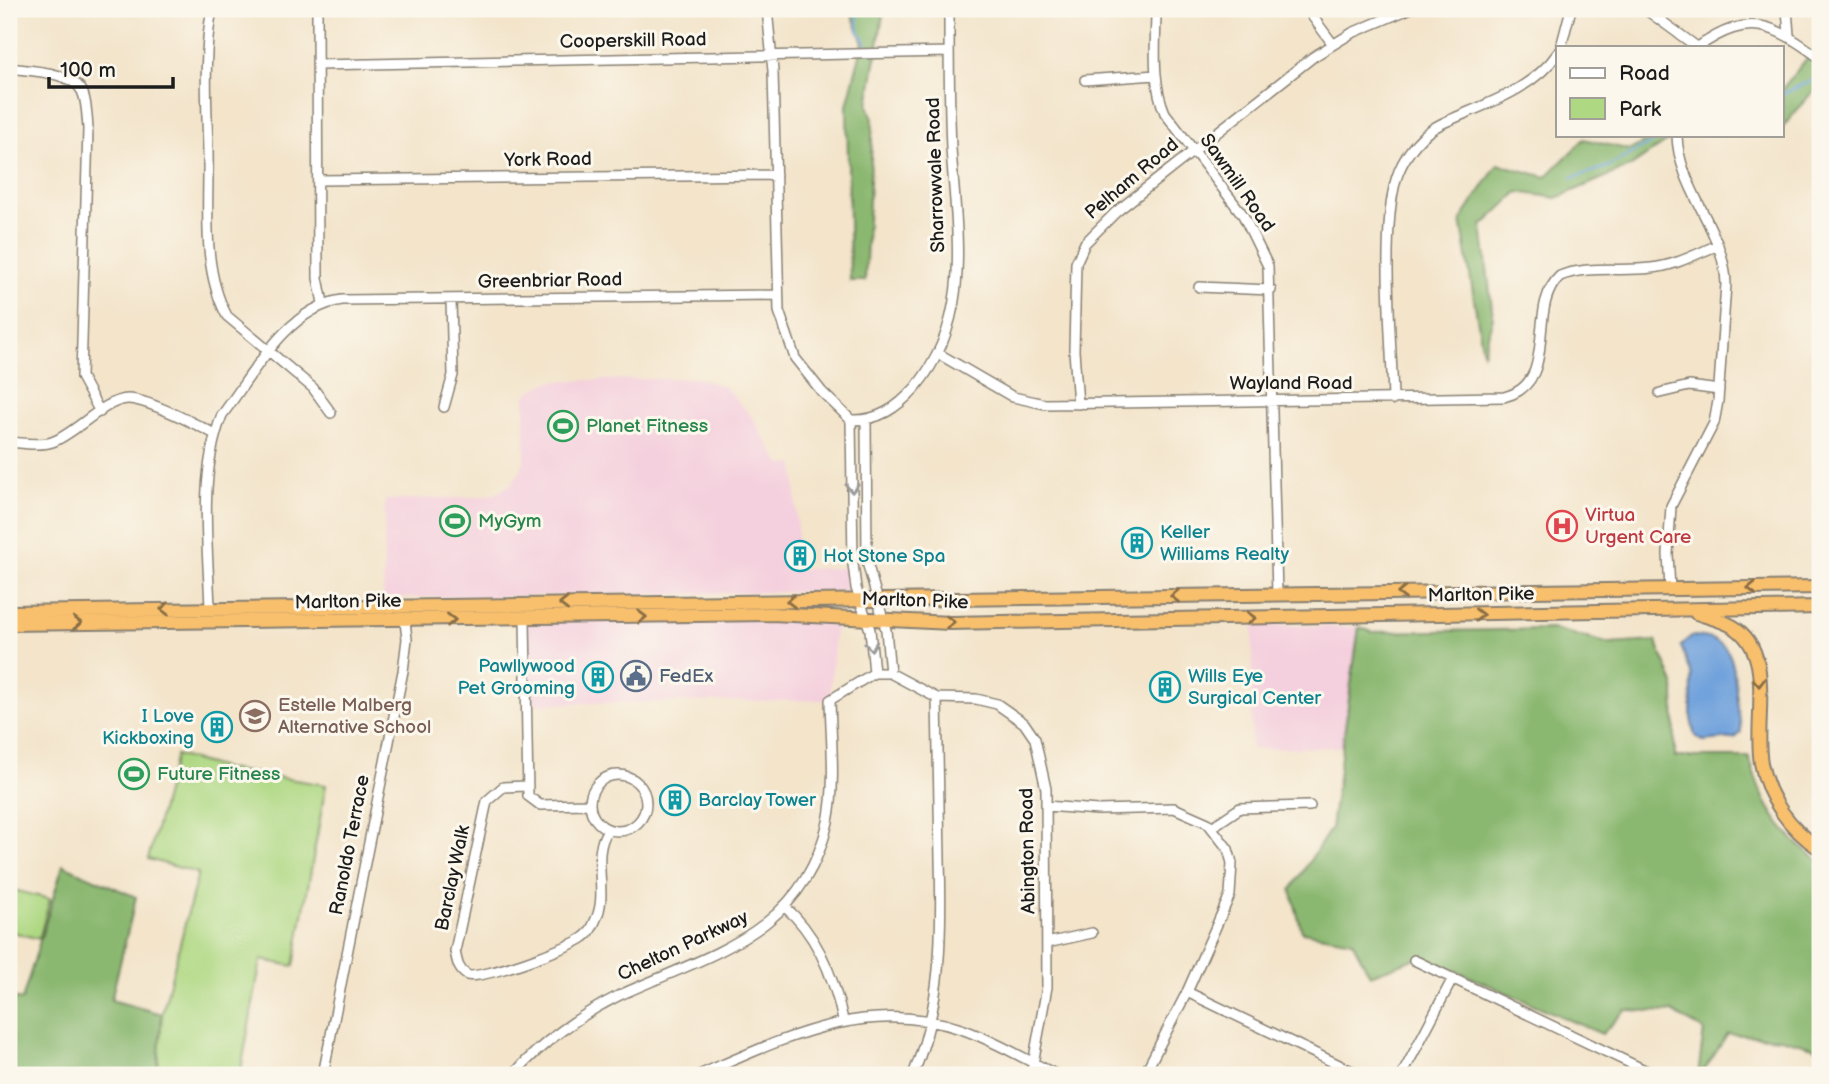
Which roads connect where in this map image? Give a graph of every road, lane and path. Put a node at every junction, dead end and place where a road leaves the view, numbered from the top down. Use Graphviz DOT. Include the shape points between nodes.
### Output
graph roads {
  1 [pos="212,9"];
  2 [pos="317,9"];
  3 [pos="766,9"];
  4 [pos="949,9"];
  5 [pos="1156,9"];
  6 [pos="1307,9"];
  7 [pos="1409,9"];
  8 [pos="1571,9"];
  9 [pos="1645,9"];
  10 [pos="1787,9"];
  11 [pos="1789,35"];
  12 [pos="1332,43"];
  13 [pos="1561,46"];
  14 [pos="1697,46"];
  15 [pos="1700,46"];
  16 [pos="949,52"];
  17 [pos="771,55"];
  18 [pos="1556,55"];
  19 [pos="1820,58"];
  20 [pos="318,65"];
  21 [pos="9,68"];
  22 [pos="1156,75"];
  23 [pos="1085,80"];
  24 [pos="1678,136"];
  25 [pos="1194,150"];
  26 [pos="776,175"];
  27 [pos="319,180"];
  28 [pos="1718,245"];
  29 [pos="1199,287"];
  30 [pos="1271,290"];
  31 [pos="778,295"];
  32 [pos="452,300"];
  33 [pos="323,303"];
  34 [pos="269,354"];
  35 [pos="939,354"];
  36 [pos="1719,390"];
  37 [pos="1660,393"];
  38 [pos="1274,400"];
  39 [pos="1393,400"];
  40 [pos="1078,404"];
  41 [pos="444,407"];
  42 [pos="100,412"];
  43 [pos="331,413"];
  44 [pos="859,420"];
  45 [pos="215,433"];
  46 [pos="9,442"];
  47 [pos="1820,587"];
  48 [pos="1670,589"];
  49 [pos="1277,594"];
  50 [pos="381,607"];
  51 [pos="1820,607"];
  52 [pos="210,609"];
  53 [pos="1683,609"];
  54 [pos="863,610"];
  55 [pos="879,610"];
  56 [pos="9,612"];
  57 [pos="525,619"];
  58 [pos="405,621"];
  59 [pos="226,623"];
  60 [pos="9,624"];
  61 [pos="882,673"];
  62 [pos="937,698"];
  63 [pos="526,786"];
  64 [pos="590,804"];
  65 [pos="1046,806"];
  66 [pos="1310,806"];
  67 [pos="1212,827"];
  68 [pos="608,830"];
  69 [pos="1820,849"];
  70 [pos="785,907"];
  71 [pos="1092,933"];
  72 [pos="1047,943"];
  73 [pos="1414,960"];
  74 [pos="1453,978"];
  75 [pos="1186,992"];
  76 [pos="843,1020"];
  77 [pos="931,1021"];
  78 [pos="1034,1063"];
  79 [pos="323,1075"];
  80 [pos="513,1075"];
  81 [pos="699,1075"];
  82 [pos="913,1075"];
  83 [pos="1031,1075"];
  84 [pos="1058,1075"];
  85 [pos="1144,1075"];
  86 [pos="1360,1075"];
  87 [pos="1402,1075"];
  88 [pos="1655,1075"];
  1 -- 34 [label="street" via="206,66 209,257 219,302 227,316"];
  2 -- 20 [label="street"];
  3 -- 17 [label="street"];
  4 -- 16 [label="street, Sharrowvale Road"];
  5 -- 22 [label="street, Sawmill Road"];
  6 -- 12 [label="street"];
  7 -- 12 [label="street, Pelham Road"];
  8 -- 13 [label="street"];
  9 -- 14 [label="street"];
  10 -- 11 [label="street"];
  11 -- 15 [label="street" via="1770,26 1746,24"];
  11 -- 19 [label="street"];
  12 -- 25 [label="street, Pelham Road"];
  16 -- 17 [label="street, Cooperskill Road"];
  16 -- 35 [label="street, Sharrowvale Road" via="959,250 951,325"];
  17 -- 20 [label="street, Cooperskill Road"];
  17 -- 26 [label="street"];
  18 -- 39 [label="street" via="1528,83 1423,134 1399,170 1390,244"];
  20 -- 27 [label="street"];
  21 -- 42 [label="street" via="65,78 76,83 85,100 81,377"];
  22 -- 23 [label="street"];
  22 -- 25 [label="street, Sawmill Road" via="1165,113"];
  24 -- 28 [label="street" via="1684,167"];
  25 -- 30 [label="street, Sawmill Road" via="1255,235 1268,266"];
  25 -- 40 [label="street, Pelham Road" via="1116,212 1080,252 1074,351"];
  26 -- 27 [label="street, York Road"];
  26 -- 31 [label="street"];
  27 -- 33 [label="street" via="318,278"];
  28 -- 36 [label="street" via="1726,271"];
  28 -- 39 [label="street, Wayland Road" via="1653,268 1591,269 1560,276 1548,291 1537,365 1525,388 1504,397"];
  29 -- 30 [label="street"];
  30 -- 38 [label="street, Sawmill Road"];
  31 -- 32 [label="street, Greenbriar Road"];
  31 -- 44 [label="street" via="785,337 795,358 822,392"];
  32 -- 33 [label="street, Greenbriar Road"];
  32 -- 41 [label="street" via="453,375"];
  33 -- 34 [label="street" via="295,321"];
  34 -- 43 [label="street" via="313,388"];
  34 -- 45 [label="street" via="222,415"];
  35 -- 40 [label="street, Wayland Road" via="1017,398"];
  35 -- 44 [label="street, Sharrowvale Road" via="900,402 881,416"];
  36 -- 37 [label="street" via="1689,386"];
  36 -- 48 [label="street" via="1714,423 1671,506"];
  38 -- 39 [label="street, Wayland Road"];
  38 -- 40 [label="street, Wayland Road"];
  38 -- 49 [label="street, Sawmill Road"];
  42 -- 45 [label="street" via="128,399"];
  42 -- 46 [label="street" via="49,443"];
  44 -- 54 [label="street, one-way" via="853,564"];
  44 -- 55 [label="street" via="867,562"];
  45 -- 52 [label="street" via="207,484"];
  47 -- 48 [label="highway, Marlton Pike, one-way"];
  48 -- 49 [label="highway, Marlton Pike, one-way"];
  49 -- 55 [label="highway, Marlton Pike, one-way"];
  50 -- 52 [label="highway, Marlton Pike"];
  54 -- 50 [label="highway, Marlton Pike, one-way"];
  50 -- 59 [label="highway" via="369,615 267,617"];
  51 -- 53 [label="highway, Marlton Pike"];
  52 -- 56 [label="highway, Marlton Pike, one-way"];
  55 -- 53 [label="highway, Marlton Pike, one-way" via="1112,620"];
  53 -- 69 [label="highway, one-way" via="1732,626 1750,647 1759,675 1763,771 1787,820"];
  54 -- 55 [label="highway, Marlton Pike"];
  54 -- 55 [label="highway, Marlton Pike"];
  57 -- 54 [label="highway, Marlton Pike, one-way" via="836,615"];
  54 -- 61 [label="street, one-way"];
  55 -- 61 [label="street"];
  58 -- 57 [label="highway, Marlton Pike, one-way"];
  57 -- 63 [label="street"];
  58 -- 59 [label="highway, Marlton Pike"];
  58 -- 79 [label="street, Ranoldo Terrace" via="404,671"];
  60 -- 59 [label="highway, Marlton Pike, one-way"];
  61 -- 62 [label="street"];
  61 -- 70 [label="street, Chelton Parkway" via="830,700 828,822 815,861"];
  62 -- 65 [label="street, Abington Road" via="976,699 997,705 1024,723 1040,755"];
  62 -- 77 [label="street" via="942,941"];
  63 -- 64 [label="street" via="528,797 537,804"];
  63 -- 68 [label="street, Barclay Walk" via="503,787 487,801 455,951 459,968 468,976 496,973 585,937 597,917 601,840"];
  64 -- 68 [label="street" via="595,820"];
  64 -- 68 [label="street" via="597,785 612,775 626,776 642,787 647,805 640,822 627,830"];
  65 -- 67 [label="street" via="1174,808 1192,813"];
  65 -- 72 [label="street, Abington Road"];
  66 -- 67 [label="street" via="1240,808"];
  67 -- 75 [label="street" via="1232,863 1230,895"];
  70 -- 76 [label="street" via="817,943"];
  70 -- 80 [label="street, Chelton Parkway" via="747,939 579,1018"];
  71 -- 72 [label="street"];
  72 -- 78 [label="street, Abington Road" via="1047,987"];
  73 -- 74 [label="street"];
  74 -- 87 [label="street"];
  74 -- 88 [label="street"];
  75 -- 85 [label="street"];
  75 -- 86 [label="street"];
  76 -- 77 [label="street"];
  76 -- 81 [label="street"];
  77 -- 78 [label="street" via="963,1030"];
  77 -- 82 [label="street"];
  78 -- 83 [label="street, Abington Road"];
  78 -- 84 [label="street"];
}
